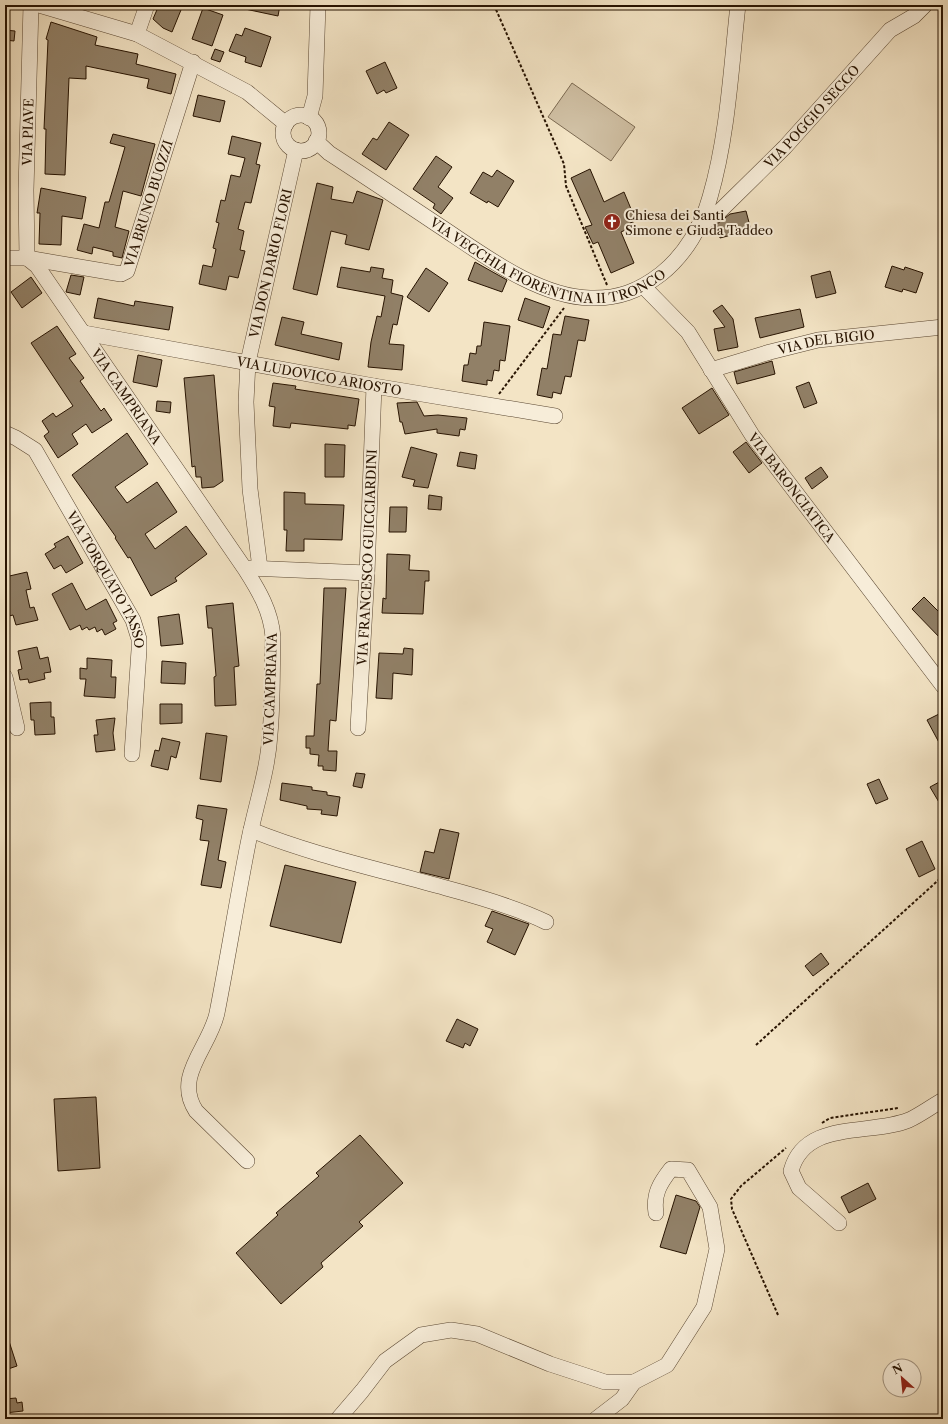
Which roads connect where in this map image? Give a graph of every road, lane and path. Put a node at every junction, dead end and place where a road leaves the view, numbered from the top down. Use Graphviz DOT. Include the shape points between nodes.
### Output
graph roads {
  1 [pos="31,5"];
  2 [pos="39,5"];
  3 [pos="148,5"];
  4 [pos="318,5"];
  5 [pos="494,5"];
  6 [pos="738,5"];
  7 [pos="925,5"];
  8 [pos="137,34"];
  9 [pos="193,62"];
  10 [pos="309,118"];
  11 [pos="286,124"];
  12 [pos="316,141"];
  13 [pos="296,150"];
  14 [pos="698,228"];
  15 [pos="5,258"];
  16 [pos="27,258"];
  17 [pos="644,287"];
  18 [pos="573,296"];
  19 [pos="608,297"];
  20 [pos="943,327"];
  21 [pos="84,333"];
  22 [pos="248,362"];
  23 [pos="711,370"];
  24 [pos="374,386"];
  25 [pos="490,405"];
  26 [pos="555,416"];
  27 [pos="5,433"];
  28 [pos="253,568"];
  29 [pos="367,573"];
  30 [pos="5,677"];
  31 [pos="943,686"];
  32 [pos="17,728"];
  33 [pos="358,728"];
  34 [pos="132,754"];
  35 [pos="251,830"];
  36 [pos="943,876"];
  37 [pos="546,922"];
  38 [pos="756,1045"];
  39 [pos="943,1100"];
  40 [pos="247,1161"];
  41 [pos="656,1212"];
  42 [pos="839,1223"];
  43 [pos="634,1382"];
  44 [pos="338,1419"];
  45 [pos="596,1419"];
  1 -- 16 [label="street, VIA PIAVE" via="26,190"];
  2 -- 8 [label="street"];
  3 -- 8 [label="street"];
  4 -- 10 [label="street" via="315,96"];
  5 -- 19 [label="path" via="564,164 566,186 606,283"];
  6 -- 14 [label="street, VIA VECCHIA FIORENTINA II TRONCO" via="722,142 710,197"];
  7 -- 14 [label="street, VIA POGGIO SECCO" via="914,16 890,30 785,147 721,210"];
  8 -- 9 [label="street"];
  9 -- 11 [label="street" via="247,92"];
  9 -- 16 [label="street, VIA BRUNO BUOZZI" via="127,271 115,274"];
  10 -- 11 [label="street" via="293,117"];
  10 -- 12 [label="street" via="318,131"];
  11 -- 13 [label="street" via="284,138 289,147"];
  12 -- 13 [label="street" via="308,150"];
  12 -- 18 [label="street, VIA VECCHIA FIORENTINA II TRONCO" via="329,153 500,265 535,284"];
  13 -- 22 [label="street, VIA DON DARIO FLORI"];
  14 -- 17 [label="street, VIA VECCHIA FIORENTINA II TRONCO" via="685,250 667,269"];
  15 -- 16 [label="street"];
  16 -- 21 [label="street, VIA CAMPRIANA" via="37,266"];
  17 -- 19 [label="street, VIA VECCHIA FIORENTINA II TRONCO"];
  17 -- 23 [label="street, VIA BARONCIATICA" via="688,332"];
  18 -- 19 [label="street, VIA VECCHIA FIORENTINA II TRONCO"];
  18 -- 25 [label="path"];
  20 -- 23 [label="street, VIA DEL BIGIO" via="818,340"];
  21 -- 22 [label="street, VIA LUDOVICO ARIOSTO"];
  21 -- 28 [label="street, VIA CAMPRIANA"];
  22 -- 24 [label="street, VIA LUDOVICO ARIOSTO"];
  22 -- 28 [label="street, VIA DON DARIO FLORI" via="246,402"];
  23 -- 31 [label="street, VIA BARONCIATICA" via="752,435"];
  24 -- 25 [label="street, VIA LUDOVICO ARIOSTO"];
  24 -- 29 [label="street, VIA FRANCESCO GUICCIARDINI"];
  25 -- 26 [label="street, VIA LUDOVICO ARIOSTO"];
  27 -- 34 [label="street, VIA TORQUATO TASSO" via="35,450 137,630 139,650"];
  28 -- 29 [label="street"];
  28 -- 35 [label="street, VIA CAMPRIANA" via="272,622 273,637 270,735 267,761"];
  29 -- 33 [label="street, VIA FRANCESCO GUICCIARDINI"];
  30 -- 32 [label="street"];
  35 -- 37 [label="street" via="331,856 475,896"];
  35 -- 40 [label="street, VIA CAMPRIANA" via="216,1016 191,1073 188,1093 196,1111"];
  36 -- 38 [label="path"];
  39 -- 42 [label="street" via="909,1120 884,1127 846,1130 822,1137 804,1147 794,1159 791,1171 799,1188"];
  41 -- 43 [label="street" via="654,1202 658,1186 671,1169 688,1170 710,1207 717,1249 704,1308 667,1365"];
  43 -- 44 [label="street" via="606,1382 550,1364 477,1334 451,1330 421,1336 385,1361"];
  43 -- 45 [label="street" via="622,1399"];
}
